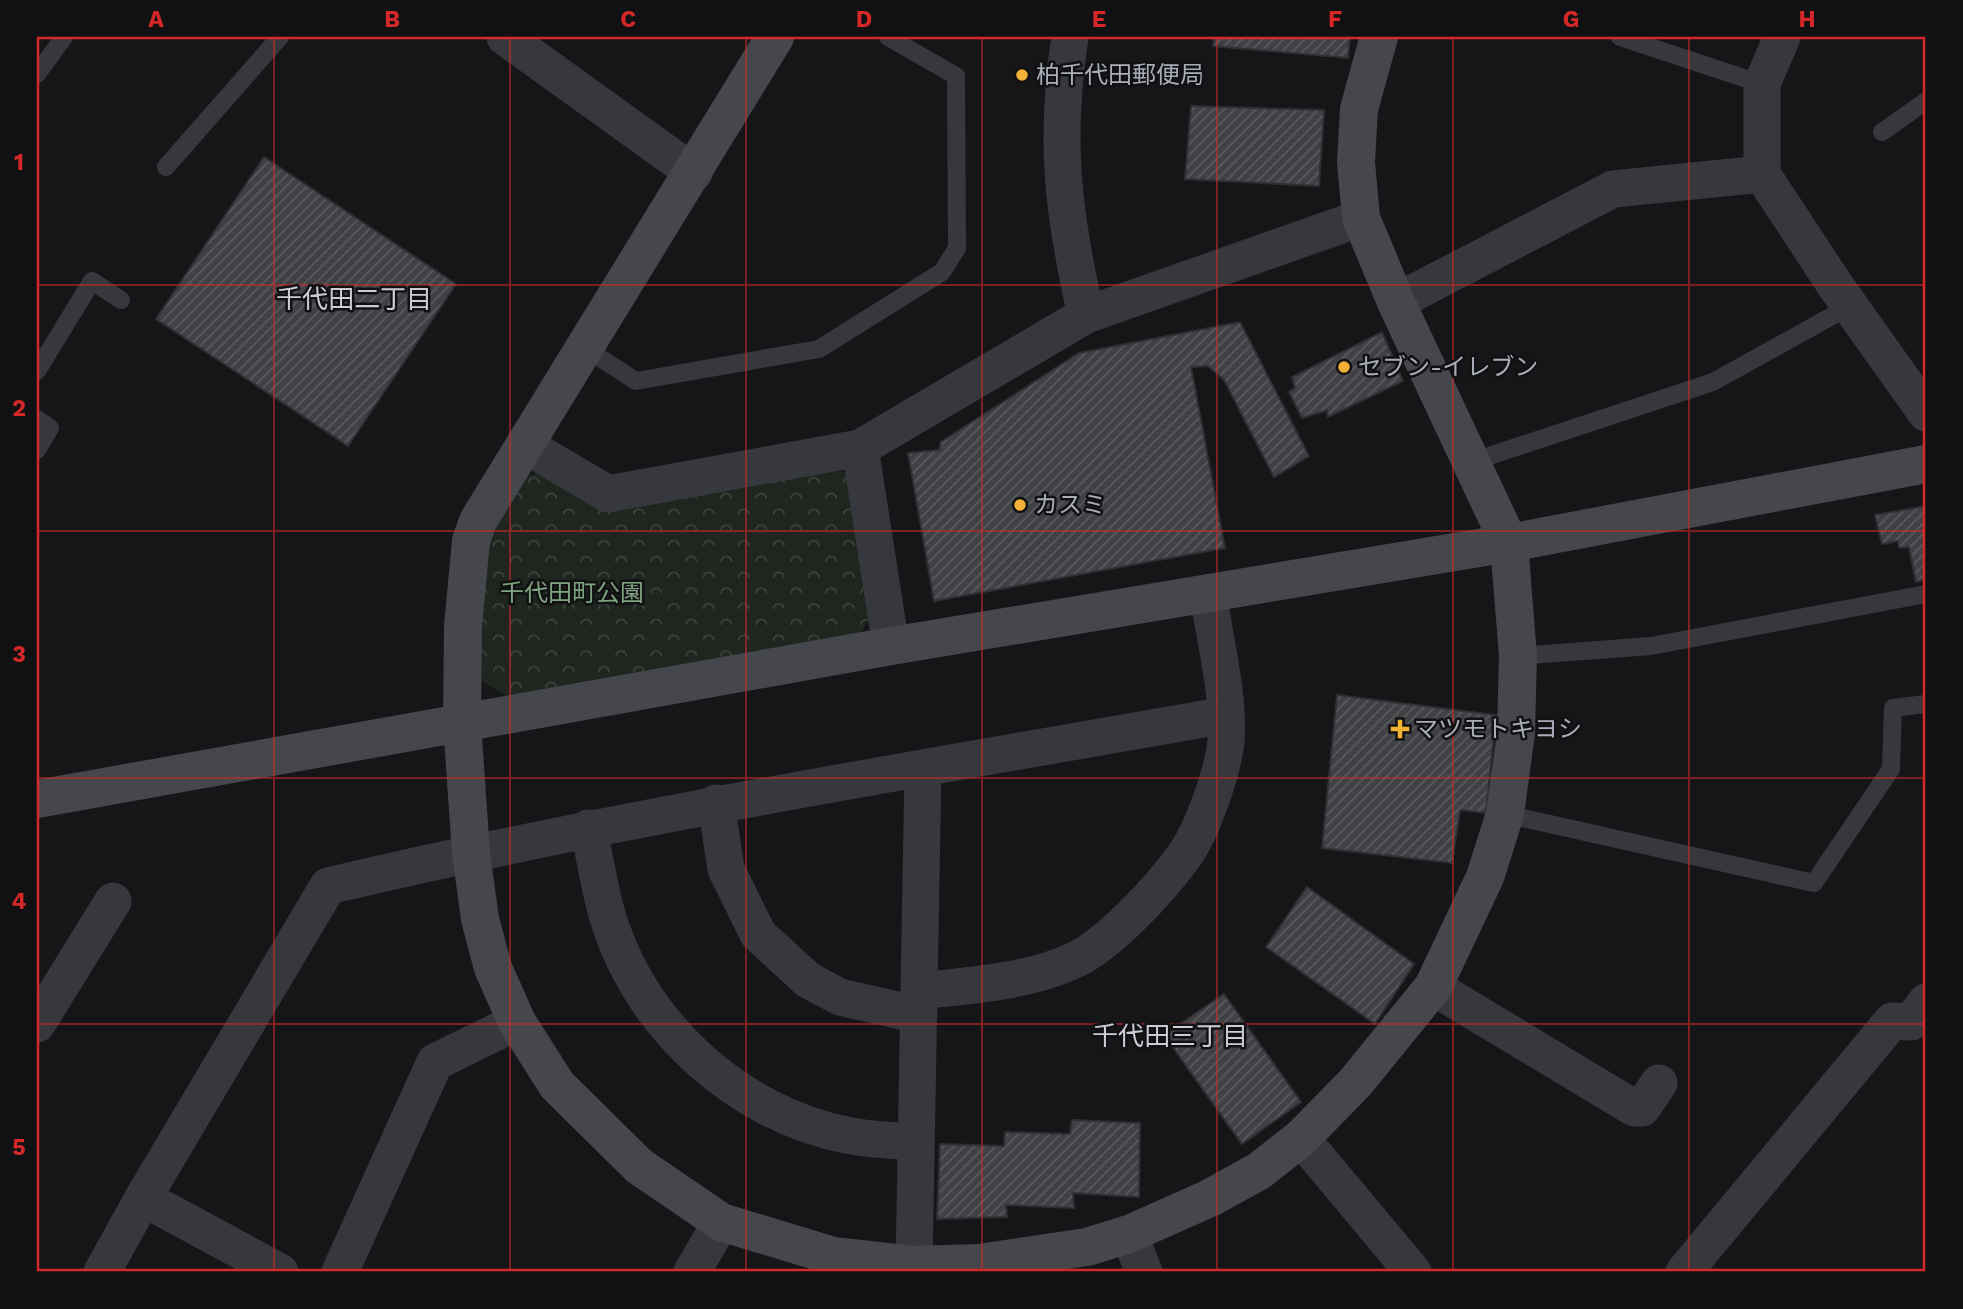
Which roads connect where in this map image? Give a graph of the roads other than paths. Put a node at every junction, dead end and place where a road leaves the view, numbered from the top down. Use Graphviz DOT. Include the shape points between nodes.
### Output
graph roads {
  1 [pos="64,37"];
  2 [pos="280,37"];
  3 [pos="505,37"];
  4 [pos="775,37"];
  5 [pos="888,37"];
  6 [pos="1070,37"];
  7 [pos="1379,37"];
  8 [pos="1620,37"];
  9 [pos="1782,37"];
  10 [pos="37,74"];
  11 [pos="1762,84"];
  12 [pos="1926,102"];
  13 [pos="1882,132"];
  14 [pos="166,167"];
  15 [pos="694,173"];
  16 [pos="1762,174"];
  17 [pos="1362,218"];
  18 [pos="121,300"];
  19 [pos="1396,302"];
  20 [pos="1850,306"];
  21 [pos="1086,315"];
  22 [pos="586,349"];
  23 [pos="37,371"];
  24 [pos="1922,398"];
  25 [pos="37,419"];
  26 [pos="525,445"];
  27 [pos="860,448"];
  28 [pos="37,450"];
  29 [pos="1471,462"];
  30 [pos="1926,464"];
  31 [pos="1509,543"];
  32 [pos="1208,593"];
  33 [pos="1926,594"];
  34 [pos="891,646"];
  35 [pos="1518,656"];
  36 [pos="1926,704"];
  37 [pos="1226,715"];
  38 [pos="462,723"];
  39 [pos="923,769"];
  40 [pos="37,799"];
  41 [pos="716,803"];
  42 [pos="1505,814"];
  43 [pos="588,828"];
  44 [pos="471,853"];
  45 [pos="113,901"];
  46 [pos="1433,987"];
  47 [pos="920,1003"];
  48 [pos="1921,1017"];
  49 [pos="517,1022"];
  50 [pos="37,1024"];
  51 [pos="1658,1083"];
  52 [pos="1301,1138"];
  53 [pos="915,1142"];
  54 [pos="143,1198"];
  55 [pos="721,1222"];
  56 [pos="1129,1234"];
  57 [pos="914,1265"];
  58 [pos="102,1272"];
  59 [pos="280,1272"];
  60 [pos="340,1272"];
  61 [pos="692,1272"];
  62 [pos="1143,1272"];
  63 [pos="1413,1272"];
  64 [pos="1684,1272"];
  1 -- 10 [label="lane"];
  2 -- 14 [label="lane"];
  3 -- 15 [label="street"];
  4 -- 15 [label="street"];
  5 -- 22 [label="lane" via="956,76 957,248 942,272 819,349 636,381"];
  6 -- 21 [label="street" via="1059,148 1069,237"];
  7 -- 17 [label="street" via="1359,109 1356,162"];
  8 -- 11 [label="lane"];
  9 -- 11 [label="street"];
  11 -- 16 [label="street"];
  12 -- 13 [label="lane"];
  15 -- 22 [label="street"];
  16 -- 19 [label="street" via="1614,189"];
  16 -- 20 [label="street"];
  17 -- 19 [label="street"];
  17 -- 21 [label="street"];
  18 -- 23 [label="lane" via="92,281"];
  19 -- 29 [label="street"];
  20 -- 24 [label="street"];
  20 -- 29 [label="lane" via="1713,382"];
  21 -- 27 [label="street"];
  22 -- 26 [label="street"];
  25 -- 28 [label="lane" via="50,428"];
  26 -- 27 [label="street" via="608,494"];
  26 -- 38 [label="street" via="471,541 463,626"];
  27 -- 34 [label="street"];
  29 -- 31 [label="street"];
  30 -- 31 [label="street"];
  31 -- 32 [label="street"];
  31 -- 35 [label="street"];
  32 -- 34 [label="street"];
  32 -- 37 [label="street"];
  33 -- 35 [label="lane" via="1651,646"];
  34 -- 38 [label="street"];
  35 -- 42 [label="street" via="1516,733"];
  36 -- 42 [label="lane" via="1893,708 1891,769 1814,883"];
  37 -- 39 [label="street"];
  37 -- 47 [label="street" via="1219,775 1186,854 1120,926 1077,959"];
  38 -- 40 [label="street"];
  38 -- 44 [label="street"];
  39 -- 41 [label="street"];
  39 -- 47 [label="street"];
  41 -- 43 [label="street"];
  41 -- 47 [label="street" via="726,869 758,934 808,980 840,997"];
  42 -- 46 [label="street" via="1485,877"];
  43 -- 44 [label="street"];
  43 -- 53 [label="street" via="615,938 662,1020 696,1058 735,1088 787,1116 845,1135"];
  44 -- 49 [label="street" via="480,919 493,968"];
  44 -- 54 [label="street" via="328,886"];
  45 -- 50 [label="street"];
  46 -- 51 [label="street" via="1634,1108 1642,1108"];
  46 -- 52 [label="street" via="1355,1083"];
  47 -- 53 [label="street"];
  48 -- 64 [label="street" via="1892,1021"];
  49 -- 55 [label="street" via="557,1085 593,1123 639,1166"];
  49 -- 60 [label="street" via="435,1062"];
  52 -- 56 [label="street" via="1210,1198"];
  52 -- 63 [label="street"];
  53 -- 57 [label="street"];
  54 -- 58 [label="street"];
  54 -- 59 [label="street"];
  55 -- 57 [label="street" via="833,1256"];
  55 -- 61 [label="street"];
  56 -- 57 [label="street" via="1043,1256"];
  56 -- 62 [label="street"];
}
